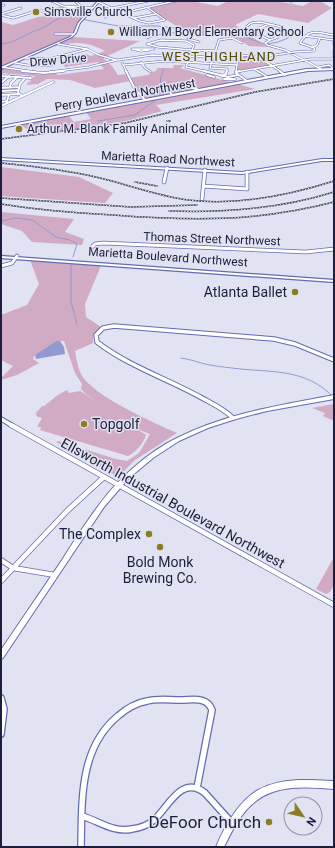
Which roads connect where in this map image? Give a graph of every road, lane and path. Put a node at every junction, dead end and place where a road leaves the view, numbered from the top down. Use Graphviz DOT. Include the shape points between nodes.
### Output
graph roads {
  1 [pos="52,1"];
  2 [pos="75,1"];
  3 [pos="148,1"];
  4 [pos="175,1"];
  5 [pos="99,2"];
  6 [pos="4,5"];
  7 [pos="1,6"];
  8 [pos="44,7"];
  9 [pos="75,7"];
  10 [pos="20,8"];
  11 [pos="82,8"];
  12 [pos="92,8"];
  13 [pos="112,8"];
  14 [pos="148,8"];
  15 [pos="36,12"];
  16 [pos="122,13"];
  17 [pos="156,14"];
  18 [pos="1,15"];
  19 [pos="104,17"];
  20 [pos="133,18"];
  21 [pos="269,24"];
  22 [pos="253,31"];
  23 [pos="54,34"];
  24 [pos="74,34"];
  25 [pos="334,35"];
  26 [pos="304,36"];
  27 [pos="319,39"];
  28 [pos="179,40"];
  29 [pos="270,40"];
  30 [pos="334,41"];
  31 [pos="199,42"];
  32 [pos="58,44"];
  33 [pos="242,44"];
  34 [pos="334,45"];
  35 [pos="313,47"];
  36 [pos="156,48"];
  37 [pos="89,49"];
  38 [pos="144,50"];
  39 [pos="192,50"];
  40 [pos="334,50"];
  41 [pos="216,51"];
  42 [pos="291,53"];
  43 [pos="334,53"];
  44 [pos="166,55"];
  45 [pos="190,56"];
  46 [pos="135,57"];
  47 [pos="214,57"];
  48 [pos="25,58"];
  49 [pos="238,58"];
  50 [pos="257,58"];
  51 [pos="334,58"];
  52 [pos="48,59"];
  53 [pos="117,60"];
  54 [pos="305,60"];
  55 [pos="15,63"];
  56 [pos="171,63"];
  57 [pos="142,64"];
  58 [pos="187,64"];
  59 [pos="52,65"];
  60 [pos="124,66"];
  61 [pos="211,66"];
  62 [pos="237,66"];
  63 [pos="271,66"];
  64 [pos="1,67"];
  65 [pos="319,68"];
  66 [pos="254,69"];
  67 [pos="334,69"];
  68 [pos="199,70"];
  69 [pos="58,72"];
  70 [pos="151,72"];
  71 [pos="195,72"];
  72 [pos="207,73"];
  73 [pos="237,73"];
  74 [pos="285,74"];
  75 [pos="214,75"];
  76 [pos="222,76"];
  77 [pos="1,77"];
  78 [pos="8,77"];
  79 [pos="17,77"];
  80 [pos="228,77"];
  81 [pos="267,77"];
  82 [pos="25,78"];
  83 [pos="31,78"];
  84 [pos="224,79"];
  85 [pos="49,81"];
  86 [pos="250,81"];
  87 [pos="2,82"];
  88 [pos="53,82"];
  89 [pos="58,83"];
  90 [pos="10,87"];
  91 [pos="19,87"];
  92 [pos="1,88"];
  93 [pos="18,90"];
  94 [pos="199,90"];
  95 [pos="1,91"];
  96 [pos="8,94"];
  97 [pos="18,94"];
  98 [pos="1,95"];
  99 [pos="172,95"];
  100 [pos="23,96"];
  101 [pos="145,100"];
  102 [pos="1,102"];
  103 [pos="8,102"];
  104 [pos="1,106"];
  105 [pos="1,126"];
  106 [pos="1,159"];
  107 [pos="334,160"];
  108 [pos="167,168"];
  109 [pos="205,170"];
  110 [pos="247,172"];
  111 [pos="164,182"];
  112 [pos="203,186"];
  113 [pos="202,199"];
  114 [pos="91,248"];
  115 [pos="334,249"];
  116 [pos="1,256"];
  117 [pos="17,257"];
  118 [pos="1,266"];
  119 [pos="334,280"];
  120 [pos="334,360"];
  121 [pos="332,398"];
  122 [pos="233,418"];
  123 [pos="1,419"];
  124 [pos="104,477"];
  125 [pos="118,485"];
  126 [pos="1,560"];
  127 [pos="13,568"];
  128 [pos="55,575"];
  129 [pos="1,581"];
  130 [pos="334,606"];
  131 [pos="1,656"];
  132 [pos="1,698"];
  133 [pos="1,734"];
  134 [pos="334,785"];
  135 [pos="197,788"];
  136 [pos="82,816"];
  137 [pos="232,824"];
  138 [pos="81,847"];
  139 [pos="220,847"];
  1 -- 9 [label="street" via="59,5"];
  2 -- 11 [label="street"];
  3 -- 13 [label="street"];
  4 -- 14 [label="street"];
  5 -- 12 [label="street"];
  5 -- 13 [label="street"];
  6 -- 7 [label="street"];
  8 -- 15 [label="street"];
  9 -- 11 [label="street"];
  9 -- 15 [label="street"];
  10 -- 18 [label="street"];
  11 -- 12 [label="street"];
  12 -- 24 [label="street" via="78,24"];
  13 -- 16 [label="street"];
  13 -- 19 [label="street"];
  14 -- 16 [label="street"];
  14 -- 17 [label="street"];
  15 -- 18 [label="street" via="13,18"];
  16 -- 20 [label="street"];
  17 -- 20 [label="street"];
  17 -- 20 [label="street" via="165,20 149,23"];
  21 -- 22 [label="street"];
  21 -- 22 [label="street" via="253,23 244,28"];
  21 -- 29 [label="street" via="283,28 280,36"];
  22 -- 29 [label="street"];
  23 -- 24 [label="street"];
  24 -- 32 [label="street"];
  25 -- 26 [label="street" via="312,32"];
  26 -- 27 [label="street"];
  26 -- 35 [label="street" via="300,43"];
  27 -- 30 [label="street"];
  27 -- 35 [label="street"];
  28 -- 31 [label="street"];
  28 -- 36 [label="street" via="150,41 147,44"];
  28 -- 39 [label="street" via="192,43"];
  29 -- 42 [label="street" via="265,43"];
  30 -- 34 [label="street"];
  32 -- 37 [label="street"];
  32 -- 48 [label="street" via="36,51"];
  33 -- 41 [label="street" via="232,38 222,39 218,41"];
  35 -- 42 [label="street" via="315,50 310,52"];
  36 -- 38 [label="street"];
  36 -- 39 [label="street"];
  37 -- 52 [label="street"];
  37 -- 53 [label="street"];
  39 -- 41 [label="street"];
  39 -- 45 [label="street"];
  40 -- 43 [label="street"];
  41 -- 47 [label="street"];
  42 -- 50 [label="street"];
  42 -- 54 [label="street"];
  43 -- 51 [label="street"];
  44 -- 45 [label="street, Drew Drive"];
  44 -- 46 [label="street, Drew Drive"];
  44 -- 56 [label="street"];
  45 -- 47 [label="street, Drew Drive"];
  45 -- 58 [label="street"];
  46 -- 53 [label="street, Drew Drive"];
  46 -- 57 [label="street"];
  47 -- 49 [label="street, Drew Drive"];
  47 -- 61 [label="street"];
  48 -- 52 [label="street"];
  48 -- 55 [label="street"];
  49 -- 50 [label="street, Drew Drive" via="245,55"];
  49 -- 62 [label="street"];
  50 -- 63 [label="street"];
  51 -- 54 [label="street"];
  52 -- 59 [label="street"];
  53 -- 60 [label="street"];
  53 -- 69 [label="street, Drew Drive"];
  54 -- 63 [label="street"];
  54 -- 65 [label="street"];
  55 -- 59 [label="street" via="31,66"];
  55 -- 64 [label="street"];
  56 -- 57 [label="street"];
  56 -- 58 [label="street"];
  57 -- 60 [label="street"];
  57 -- 70 [label="street"];
  58 -- 61 [label="street"];
  58 -- 68 [label="street" via="186,67"];
  59 -- 69 [label="street"];
  60 -- 101 [label="street" via="135,89"];
  61 -- 62 [label="street"];
  61 -- 72 [label="street"];
  61 -- 76 [label="street" via="227,70"];
  62 -- 73 [label="street"];
  63 -- 66 [label="street"];
  63 -- 74 [label="street"];
  64 -- 69 [label="street, Drew Drive" via="17,72"];
  65 -- 67 [label="street, Perry Boulevard Northwest"];
  65 -- 74 [label="street, Perry Boulevard Northwest"];
  66 -- 73 [label="street"];
  66 -- 81 [label="street"];
  68 -- 71 [label="street"];
  68 -- 72 [label="street"];
  72 -- 75 [label="street"];
  72 -- 75 [label="street"];
  73 -- 80 [label="street"];
  73 -- 86 [label="street"];
  74 -- 81 [label="street, Perry Boulevard Northwest"];
  74 -- 86 [label="street, Perry Boulevard Northwest"];
  75 -- 76 [label="street"];
  76 -- 80 [label="street"];
  77 -- 78 [label="street"];
  78 -- 79 [label="street"];
  78 -- 87 [label="street"];
  79 -- 82 [label="street"];
  79 -- 90 [label="street"];
  80 -- 84 [label="street" via="233,79"];
  81 -- 86 [label="street, Perry Boulevard Northwest"];
  82 -- 83 [label="street"];
  82 -- 91 [label="street"];
  85 -- 88 [label="street"];
  86 -- 94 [label="street, Perry Boulevard Northwest"];
  88 -- 89 [label="street"];
  88 -- 100 [label="street"];
  90 -- 91 [label="street"];
  90 -- 92 [label="street"];
  91 -- 93 [label="street"];
  93 -- 95 [label="street"];
  93 -- 97 [label="street"];
  94 -- 99 [label="street, Perry Boulevard Northwest"];
  94 -- 99 [label="street" via="172,87 168,89"];
  96 -- 97 [label="street"];
  96 -- 98 [label="street"];
  96 -- 103 [label="street"];
  97 -- 100 [label="street"];
  99 -- 101 [label="street, Perry Boulevard Northwest"];
  100 -- 103 [label="street"];
  101 -- 105 [label="street, Perry Boulevard Northwest"];
  102 -- 103 [label="street"];
  103 -- 104 [label="street"];
  106 -- 108 [label="street, Marietta Road Northwest"];
  107 -- 110 [label="street, Marietta Road Northwest"];
  108 -- 109 [label="street, Marietta Road Northwest"];
  108 -- 111 [label="street"];
  109 -- 110 [label="street, Marietta Road Northwest"];
  109 -- 112 [label="street"];
  110 -- 112 [label="street" via="247,188"];
  112 -- 113 [label="street"];
  114 -- 115 [label="street, Thomas Street Northwest" via="95,244 103,243 306,252"];
  116 -- 117 [label="main road"];
  117 -- 118 [label="street" via="12,263"];
  117 -- 119 [label="main road"];
  120 -- 122 [label="street" via="274,339 114,326 103,328 96,335 97,342 111,354 194,394"];
  121 -- 122 [label="street"];
  122 -- 125 [label="street" via="200,428 170,443 144,461"];
  123 -- 124 [label="street, Ellsworth Industrial Boulevard Northwest"];
  124 -- 125 [label="street, Ellsworth Industrial Boulevard Northwest"];
  124 -- 127 [label="street" via="67,511"];
  125 -- 128 [label="street"];
  125 -- 130 [label="street, Ellsworth Industrial Boulevard Northwest"];
  126 -- 127 [label="street"];
  127 -- 128 [label="street"];
  127 -- 129 [label="street"];
  128 -- 131 [label="street"];
  132 -- 133 [label="street" via="4,709"];
  134 -- 137 [label="street" via="291,784 263,792 250,801"];
  135 -- 136 [label="street" via="178,791 154,820 134,829 114,829"];
  135 -- 136 [label="street" via="212,705 207,701 194,699 149,700 127,709 108,725 98,738 91,753 83,788"];
  135 -- 137 [label="street" via="206,794"];
  136 -- 138 [label="street"];
  137 -- 139 [label="street"];
}
